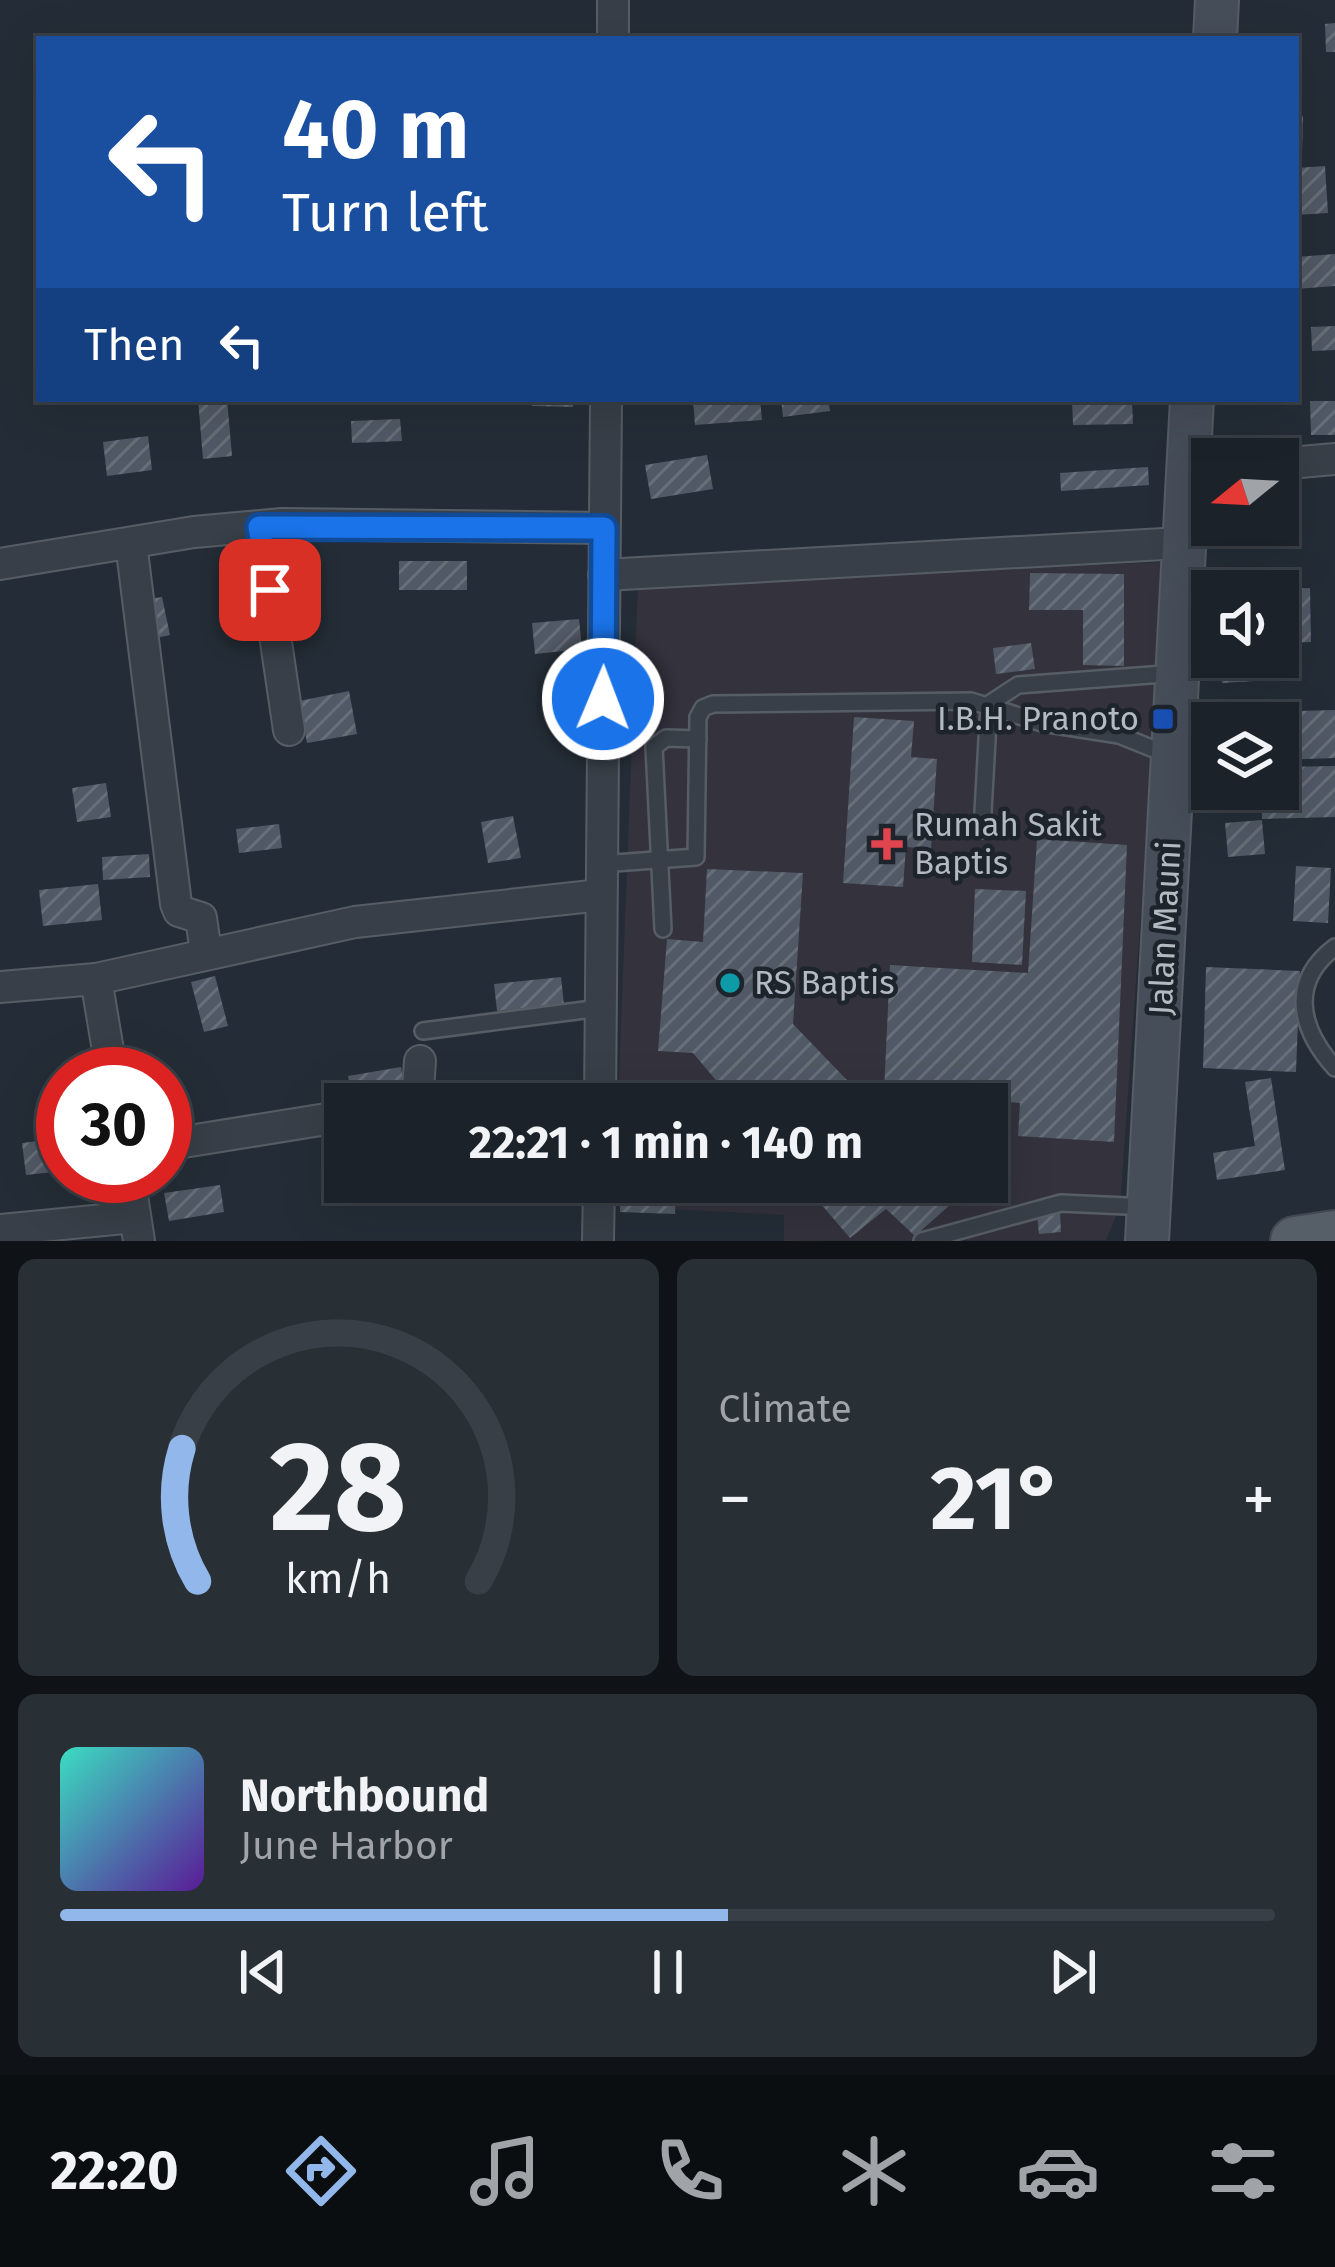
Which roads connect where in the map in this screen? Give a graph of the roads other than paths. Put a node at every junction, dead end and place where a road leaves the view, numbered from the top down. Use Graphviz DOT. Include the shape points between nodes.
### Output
graph roads {
  1 [pos="613,0"];
  2 [pos="1217,0"];
  3 [pos="613,36"];
  4 [pos="1215,36"];
  5 [pos="607,402"];
  6 [pos="1192,402"];
  7 [pos="1196,438"];
  8 [pos="1335,459"];
  9 [pos="1299,462"];
  10 [pos="1191,508"];
  11 [pos="259,527"];
  12 [pos="604,528"];
  13 [pos="131,543"];
  14 [pos="1183,544"];
  15 [pos="0,564"];
  16 [pos="604,575"];
  17 [pos="1177,674"];
  18 [pos="988,704"];
  19 [pos="289,730"];
  20 [pos="698,739"];
  21 [pos="1174,757"];
  22 [pos="982,830"];
  23 [pos="657,863"];
  24 [pos="601,880"];
  25 [pos="662,928"];
  26 [pos="1335,947"];
  27 [pos="206,952"];
  28 [pos="96,979"];
  29 [pos="0,987"];
  30 [pos="600,1008"];
  31 [pos="421,1046"];
  32 [pos="107,1047"];
  33 [pos="1335,1068"];
  34 [pos="418,1083"];
  35 [pos="600,1083"];
  36 [pos="324,1119"];
  37 [pos="192,1141"];
  38 [pos="599,1203"];
  39 [pos="1149,1224"];
  40 [pos="137,1229"];
  41 [pos="0,1230"];
  42 [pos="1335,1235"];
  43 [pos="598,1241"];
  44 [pos="922,1241"];
  45 [pos="1295,1241"];
  1 -- 3 [label="street"];
  2 -- 4 [label="main road"];
  5 -- 12 [label="street"];
  6 -- 7 [label="main road, Jalan Mauni"];
  8 -- 9 [label="street"];
  10 -- 14 [label="main road, Jalan Mauni"];
  11 -- 12 [label="street"];
  11 -- 13 [label="street"];
  11 -- 19 [label="street"];
  12 -- 16 [label="street"];
  13 -- 15 [label="street"];
  13 -- 27 [label="street" via="176,904 201,918"];
  14 -- 16 [label="street"];
  14 -- 17 [label="main road, Jalan Mauni"];
  16 -- 24 [label="street"];
  17 -- 18 [label="lane" via="1018,685"];
  17 -- 21 [label="main road, Jalan Mauni"];
  18 -- 20 [label="lane" via="713,704 698,717"];
  18 -- 21 [label="lane" via="1042,723 1119,735"];
  18 -- 22 [label="lane"];
  20 -- 23 [label="lane" via="696,857"];
  20 -- 23 [label="lane" via="654,746"];
  21 -- 39 [label="main road, Jalan Mauni"];
  23 -- 24 [label="lane"];
  23 -- 25 [label="lane"];
  24 -- 27 [label="street"];
  24 -- 30 [label="street"];
  26 -- 33 [label="lane" via="1313,964 1304,1001 1320,1052"];
  27 -- 28 [label="street"];
  28 -- 29 [label="street"];
  28 -- 32 [label="street"];
  30 -- 31 [label="lane"];
  30 -- 35 [label="street"];
  31 -- 34 [label="street"];
  36 -- 37 [label="street"];
  38 -- 43 [label="street"];
  39 -- 44 [label="lane" via="1061,1203"];
  40 -- 41 [label="street"];
  42 -- 45 [label="main road"];
}
